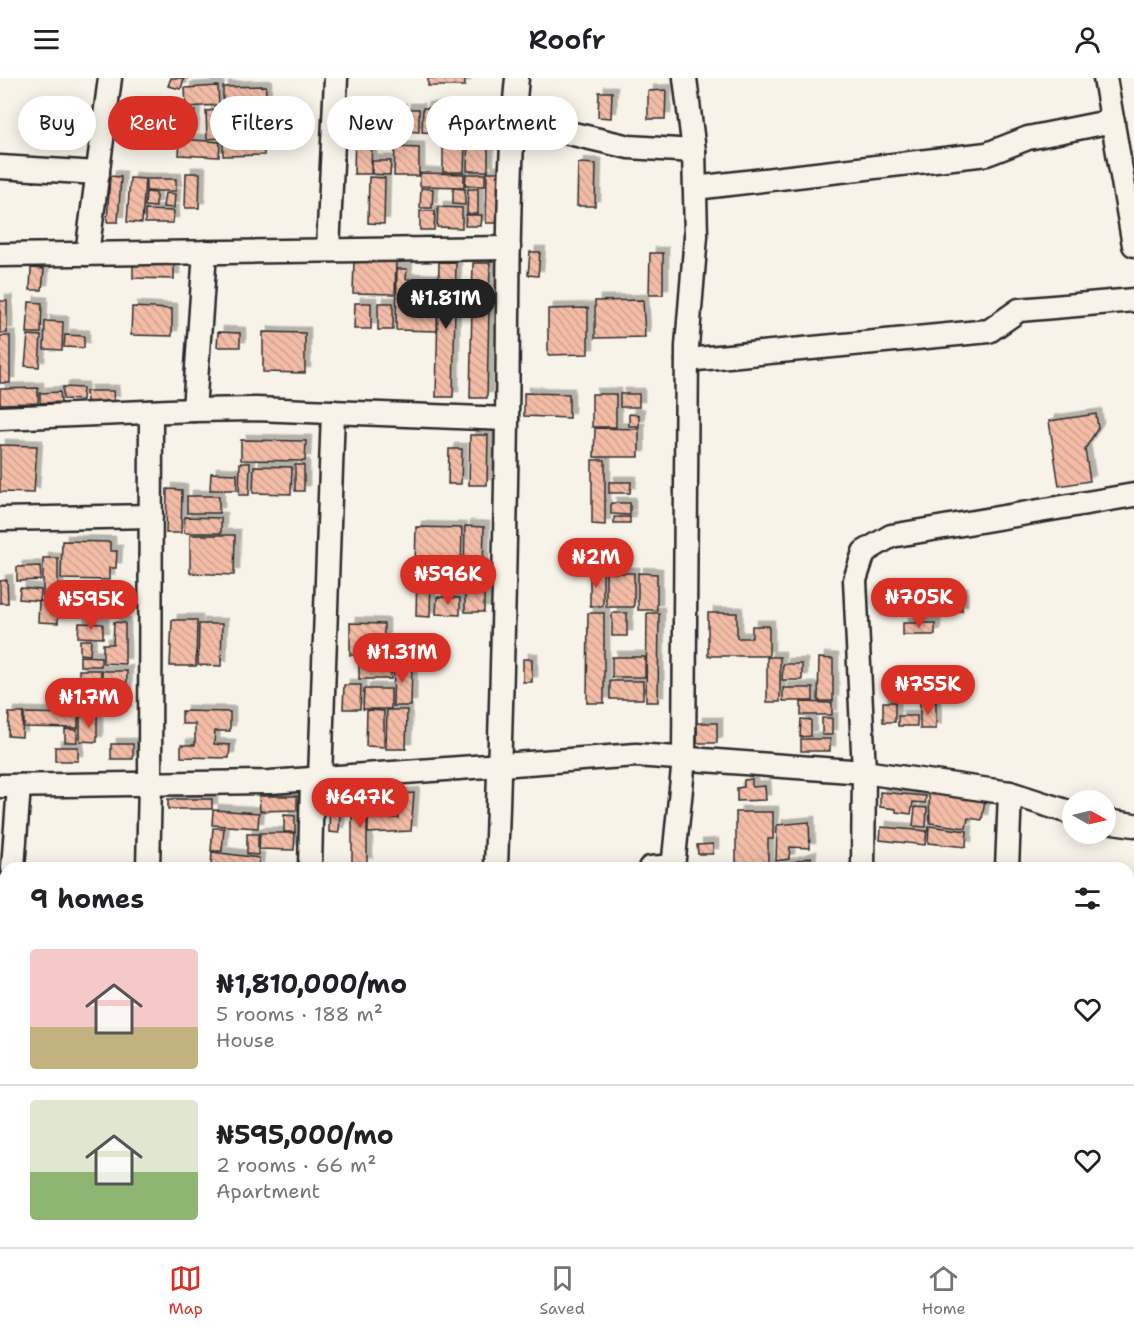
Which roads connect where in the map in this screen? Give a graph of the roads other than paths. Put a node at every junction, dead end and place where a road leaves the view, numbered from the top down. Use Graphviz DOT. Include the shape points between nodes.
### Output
graph roads {
  1 [pos="110,78"];
  2 [pos="336,78"];
  3 [pos="517,78"];
  4 [pos="686,78"];
  5 [pos="1105,78"];
  6 [pos="515,96"];
  7 [pos="1113,122"];
  8 [pos="578,135"];
  9 [pos="512,150"];
  10 [pos="694,151"];
  11 [pos="0,167"];
  12 [pos="98,173"];
  13 [pos="695,188"];
  14 [pos="1134,245"];
  15 [pos="509,248"];
  16 [pos="328,250"];
  17 [pos="205,252"];
  18 [pos="87,254"];
  19 [pos="0,255"];
  20 [pos="1134,300"];
  21 [pos="687,360"];
  22 [pos="194,410"];
  23 [pos="151,412"];
  24 [pos="333,412"];
  25 [pos="0,418"];
  26 [pos="507,419"];
  27 [pos="1134,495"];
  28 [pos="151,516"];
  29 [pos="0,519"];
  30 [pos="684,759"];
  31 [pos="500,765"];
  32 [pos="864,772"];
  33 [pos="316,779"];
  34 [pos="150,784"];
  35 [pos="10,786"];
  36 [pos="1010,793"];
  37 [pos="1062,810"];
  38 [pos="1116,822"];
  39 [pos="1134,825"];
  40 [pos="13,862"];
  41 [pos="148,862"];
  42 [pos="310,862"];
  43 [pos="496,862"];
  44 [pos="674,862"];
  45 [pos="863,862"];
  46 [pos="1006,862"];
  1 -- 12 [label="street"];
  2 -- 16 [label="street"];
  3 -- 6 [label="street"];
  4 -- 10 [label="street"];
  5 -- 7 [label="street"];
  7 -- 13 [label="street" via="1028,138 987,154"];
  7 -- 14 [label="street"];
  8 -- 10 [label="street" via="629,147"];
  9 -- 15 [label="street"];
  10 -- 13 [label="street"];
  11 -- 12 [label="street"];
  12 -- 18 [label="street"];
  13 -- 21 [label="street" via="696,236"];
  15 -- 16 [label="street"];
  15 -- 26 [label="street"];
  16 -- 17 [label="street"];
  17 -- 18 [label="street"];
  17 -- 22 [label="street"];
  18 -- 19 [label="street"];
  20 -- 21 [label="street" via="1019,310 989,331"];
  21 -- 30 [label="street"];
  22 -- 23 [label="street"];
  22 -- 24 [label="street"];
  23 -- 25 [label="street"];
  23 -- 28 [label="street"];
  24 -- 26 [label="street"];
  24 -- 33 [label="street"];
  26 -- 31 [label="street"];
  27 -- 32 [label="street" via="891,536 864,552 855,580"];
  28 -- 29 [label="street"];
  28 -- 34 [label="street"];
  30 -- 31 [label="street" via="636,755"];
  30 -- 32 [label="street"];
  30 -- 44 [label="street"];
  31 -- 33 [label="street"];
  31 -- 43 [label="street"];
  32 -- 36 [label="street"];
  32 -- 45 [label="street"];
  33 -- 34 [label="street"];
  33 -- 42 [label="street"];
  34 -- 35 [label="street"];
  34 -- 41 [label="street"];
  35 -- 40 [label="street"];
  36 -- 37 [label="street"];
  36 -- 46 [label="street"];
  38 -- 39 [label="street"];
}
